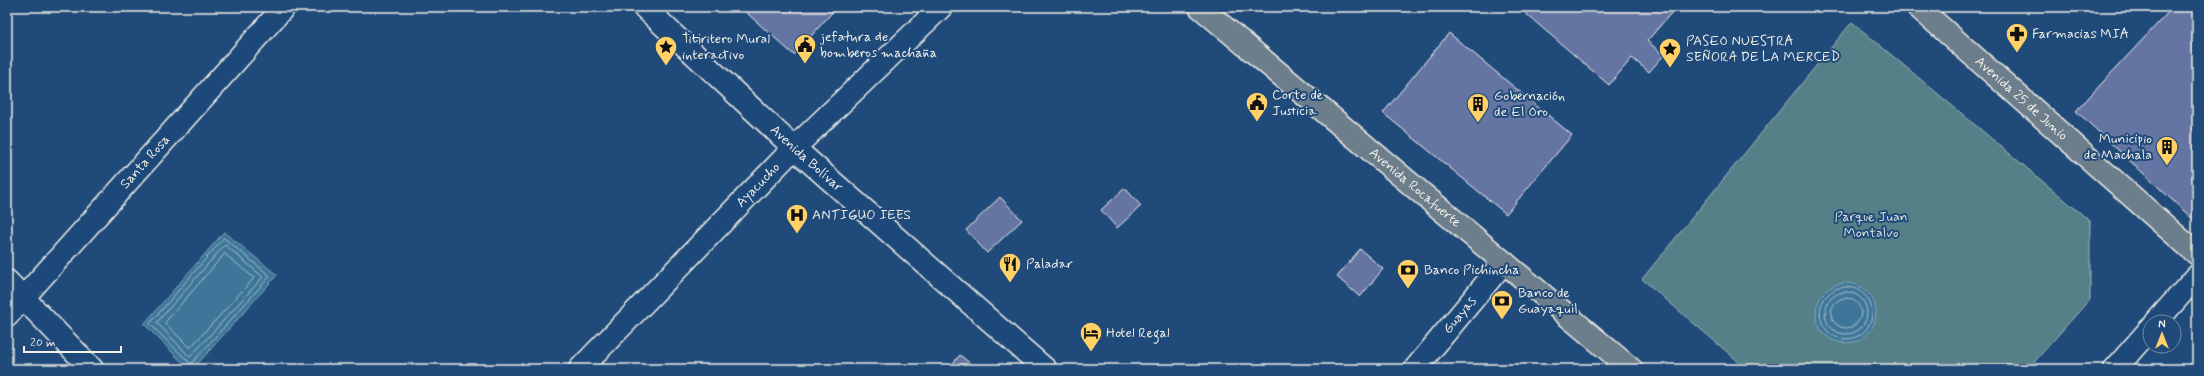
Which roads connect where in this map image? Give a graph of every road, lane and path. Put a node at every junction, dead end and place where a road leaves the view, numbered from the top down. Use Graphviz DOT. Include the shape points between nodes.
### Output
graph roads {
  1 [pos="284,7"];
  2 [pos="644,7"];
  3 [pos="941,7"];
  4 [pos="1200,7"];
  5 [pos="1918,7"];
  6 [pos="794,148"];
  7 [pos="2197,254"];
  8 [pos="1504,262"];
  9 [pos="2197,276"];
  10 [pos="7,281"];
  11 [pos="24,298"];
  12 [pos="2163,314"];
  13 [pos="7,316"];
  14 [pos="2142,338"];
  15 [pos="92,369"];
  16 [pos="580,369"];
  17 [pos="1045,369"];
  18 [pos="1415,369"];
  19 [pos="1631,369"];
  20 [pos="2115,369"];
  1 -- 11 [label="street, Santa Rosa"];
  2 -- 6 [label="street, Avenida Bolívar"];
  3 -- 6 [label="street, Ayacucho"];
  4 -- 8 [label="main road, Avenida Rocafuerte"];
  5 -- 7 [label="main road, Avenida 25 de Junio"];
  6 -- 16 [label="street, Ayacucho"];
  6 -- 17 [label="street, Avenida Bolívar"];
  8 -- 18 [label="street, Guayas"];
  8 -- 19 [label="main road, Avenida Rocafuerte"];
  9 -- 12 [label="street"];
  10 -- 11 [label="street"];
  11 -- 13 [label="street, Santa Rosa"];
  11 -- 15 [label="street"];
  14 -- 20 [label="street"];
}
